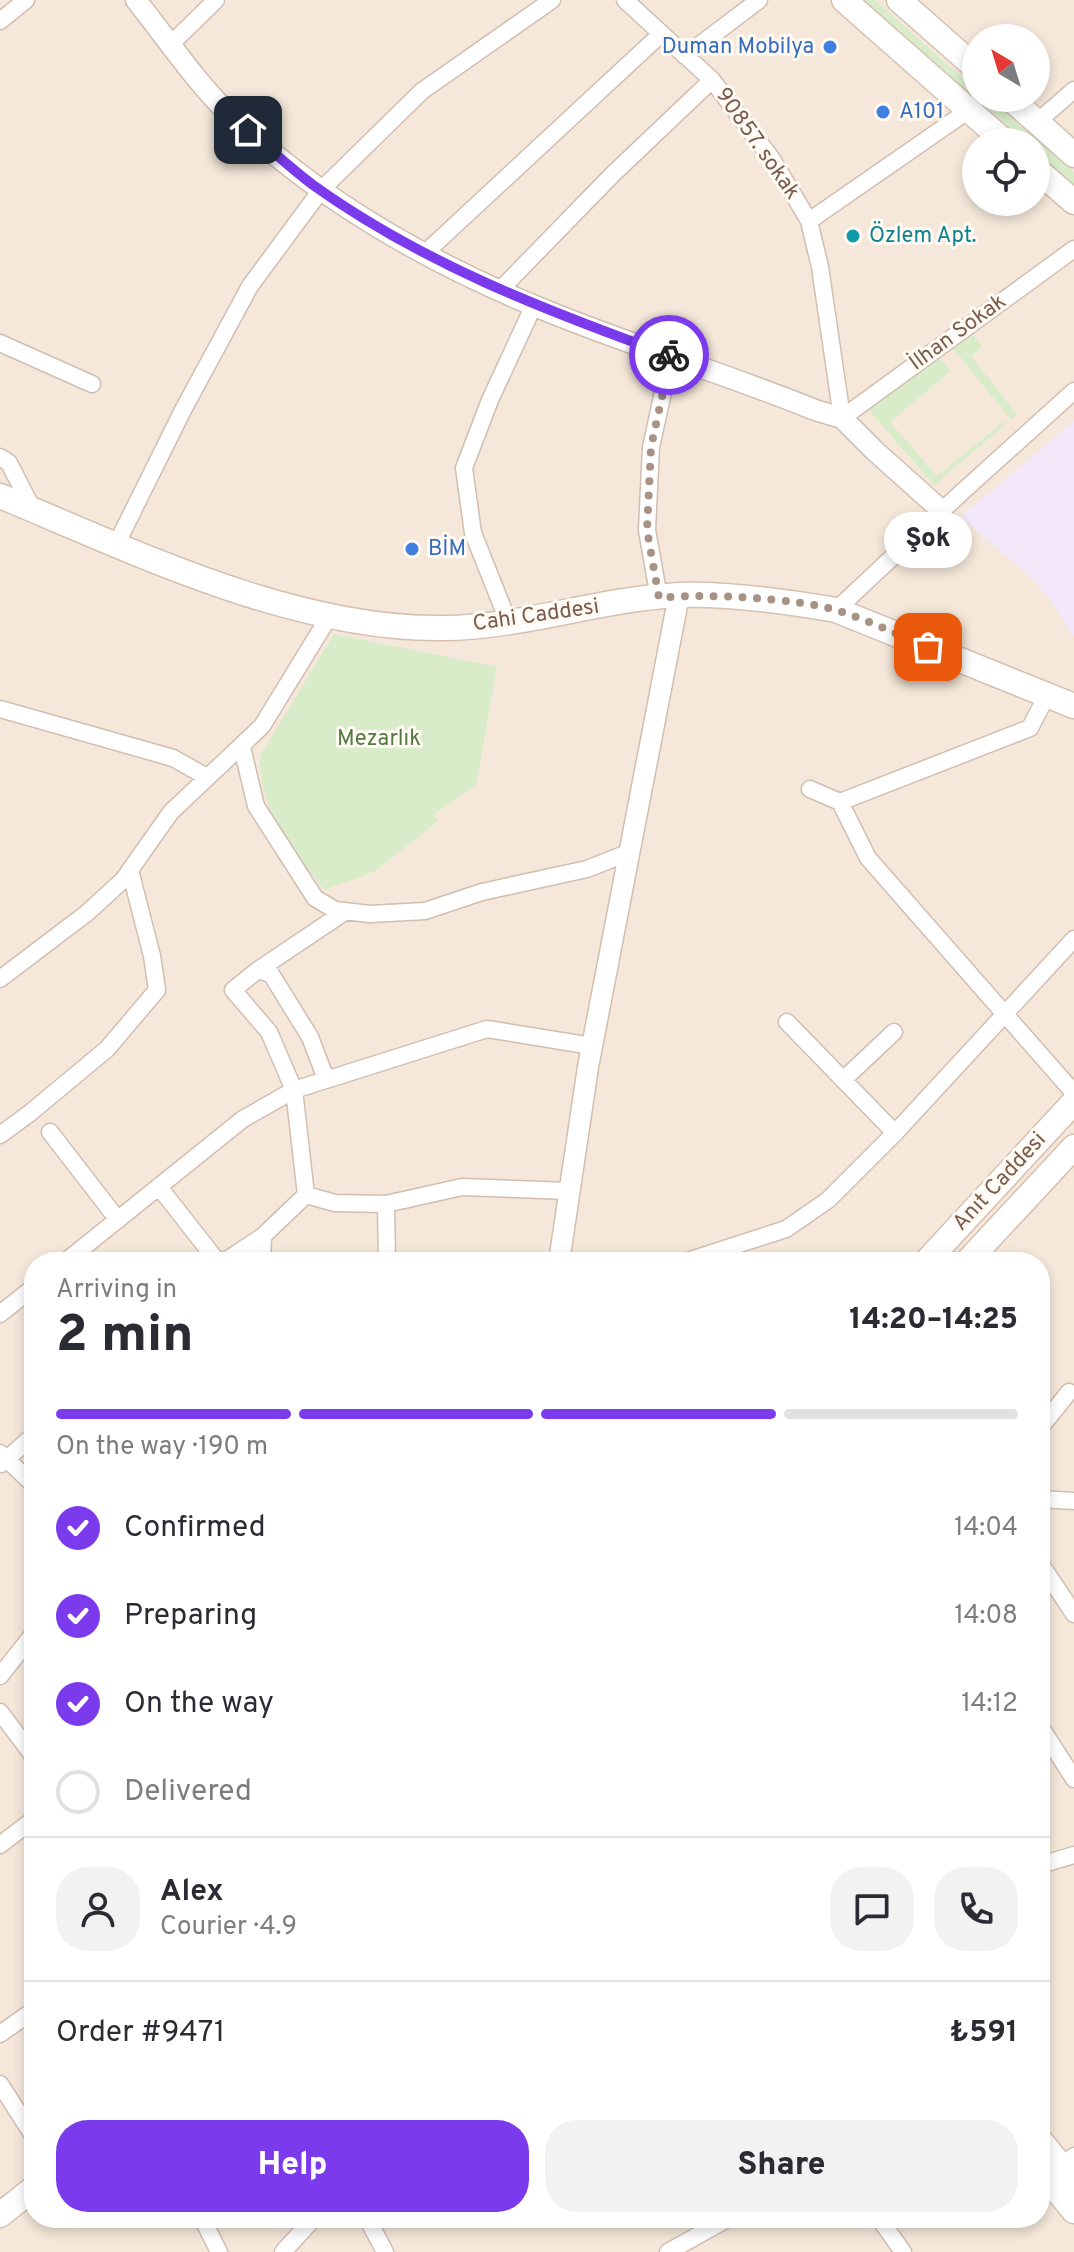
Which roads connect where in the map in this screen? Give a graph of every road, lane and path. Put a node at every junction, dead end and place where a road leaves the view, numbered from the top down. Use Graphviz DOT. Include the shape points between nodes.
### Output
graph roads {
  1 [pos="26,0"];
  2 [pos="136,0"];
  3 [pos="216,0"];
  4 [pos="552,0"];
  5 [pos="625,0"];
  6 [pos="759,0"];
  7 [pos="844,0"];
  8 [pos="899,0"];
  9 [pos="2,15"];
  10 [pos="661,34"];
  11 [pos="171,44"];
  12 [pos="685,56"];
  13 [pos="962,56"];
  14 [pos="712,80"];
  15 [pos="1074,90"];
  16 [pos="962,104"];
  17 [pos="966,112"];
  18 [pos="971,112"];
  19 [pos="1026,112"];
  20 [pos="1037,122"];
  21 [pos="989,128"];
  22 [pos="1074,155"];
  23 [pos="1050,181"];
  24 [pos="321,190"];
  25 [pos="1074,202"];
  26 [pos="809,221"];
  27 [pos="1074,249"];
  28 [pos="425,253"];
  29 [pos="500,290"];
  30 [pos="534,305"];
  31 [pos="0,343"];
  32 [pos="671,356"];
  33 [pos="92,384"];
  34 [pos="1074,391"];
  35 [pos="842,418"];
  36 [pos="0,457"];
  37 [pos="0,496"];
  38 [pos="33,510"];
  39 [pos="942,511"];
  40 [pos="116,545"];
  41 [pos="669,597"];
  42 [pos="836,610"];
  43 [pos="330,615"];
  44 [pos="508,621"];
  45 [pos="1047,695"];
  46 [pos="1074,706"];
  47 [pos="0,709"];
  48 [pos="242,747"];
  49 [pos="207,777"];
  50 [pos="810,789"];
  51 [pos="840,802"];
  52 [pos="630,852"];
  53 [pos="130,870"];
  54 [pos="346,911"];
  55 [pos="1074,939"];
  56 [pos="258,970"];
  57 [pos="0,979"];
  58 [pos="1005,1014"];
  59 [pos="787,1022"];
  60 [pos="894,1032"];
  61 [pos="592,1046"];
  62 [pos="326,1079"];
  63 [pos="843,1080"];
  64 [pos="294,1090"];
  65 [pos="1074,1093"];
  66 [pos="1074,1102"];
  67 [pos="50,1132"];
  68 [pos="895,1133"];
  69 [pos="0,1135"];
  70 [pos="1074,1147"];
  71 [pos="159,1187"];
  72 [pos="569,1191"];
  73 [pos="306,1195"];
  74 [pos="386,1204"];
  75 [pos="118,1220"];
  76 [pos="263,1236"];
  77 [pos="84,1252"];
  78 [pos="213,1252"];
  79 [pos="237,1252"];
  80 [pos="262,1252"];
  81 [pos="387,1252"];
  82 [pos="560,1252"];
  83 [pos="715,1252"];
  84 [pos="935,1252"];
  85 [pos="976,1252"];
  86 [pos="24,1295"];
  87 [pos="0,1314"];
  88 [pos="1069,1392"];
  89 [pos="1050,1416"];
  90 [pos="24,1442"];
  91 [pos="2,1459"];
  92 [pos="24,1477"];
  93 [pos="1050,1500"];
  94 [pos="1074,1501"];
  95 [pos="1050,1578"];
  96 [pos="1074,1614"];
  97 [pos="24,1641"];
  98 [pos="5,1657"];
  99 [pos="0,1676"];
  100 [pos="0,1712"];
  101 [pos="1050,1742"];
  102 [pos="24,1744"];
  103 [pos="1074,1779"];
  104 [pos="24,1827"];
  105 [pos="0,1845"];
  106 [pos="1072,1859"];
  107 [pos="1050,1863"];
  108 [pos="24,2017"];
  109 [pos="0,2034"];
  110 [pos="0,2084"];
  111 [pos="24,2121"];
  112 [pos="1062,2168"];
  113 [pos="24,2197"];
  114 [pos="24,2209"];
  115 [pos="1074,2211"];
  116 [pos="0,2217"];
  117 [pos="207,2228"];
  118 [pos="305,2228"];
  119 [pos="372,2228"];
  120 [pos="711,2228"];
  121 [pos="886,2228"];
  122 [pos="219,2252"];
  123 [pos="283,2252"];
  124 [pos="385,2252"];
  125 [pos="668,2252"];
  126 [pos="903,2252"];
  1 -- 9 [label="street"];
  2 -- 11 [label="street"];
  3 -- 11 [label="street"];
  4 -- 24 [label="street" via="422,91"];
  5 -- 10 [label="street, 90857. sokak"];
  6 -- 12 [label="street"];
  7 -- 16 [label="main road"];
  8 -- 13 [label="main road"];
  10 -- 12 [label="street, 90857. sokak"];
  10 -- 28 [label="street"];
  11 -- 24 [label="street" via="227,112"];
  12 -- 14 [label="street, 90857. sokak"];
  14 -- 26 [label="street, 90857. sokak" via="772,159"];
  14 -- 29 [label="street"];
  15 -- 20 [label="street"];
  17 -- 26 [label="street"];
  18 -- 21 [label="main road"];
  19 -- 20 [label="main road"];
  20 -- 22 [label="main road"];
  23 -- 25 [label="main road"];
  24 -- 28 [label="street"];
  24 -- 40 [label="street" via="250,286"];
  26 -- 35 [label="street, 90857. sokak"];
  27 -- 35 [label="street, İlhan Sokak"];
  28 -- 29 [label="street"];
  29 -- 30 [label="street"];
  30 -- 32 [label="street"];
  30 -- 44 [label="street" via="464,468 473,533"];
  31 -- 33 [label="street"];
  32 -- 35 [label="street"];
  32 -- 41 [label="street" via="651,447 647,530"];
  34 -- 39 [label="street"];
  35 -- 39 [label="street"];
  36 -- 38 [label="street" via="9,463"];
  37 -- 38 [label="main road, Cahi Caddesi"];
  38 -- 40 [label="main road, Cahi Caddesi"];
  39 -- 42 [label="street"];
  40 -- 43 [label="main road, Cahi Caddesi" via="243,592"];
  41 -- 42 [label="main road, Cahi Caddesi" via="763,600"];
  41 -- 44 [label="main road, Cahi Caddesi"];
  41 -- 52 [label="street"];
  42 -- 45 [label="main road, Cahi Caddesi"];
  43 -- 44 [label="main road, Cahi Caddesi" via="415,628"];
  43 -- 48 [label="street" via="262,726"];
  45 -- 46 [label="main road, Cahi Caddesi"];
  45 -- 51 [label="street" via="1030,728"];
  47 -- 49 [label="street" via="173,758"];
  48 -- 49 [label="street"];
  48 -- 54 [label="street" via="256,806 287,858 315,898"];
  49 -- 53 [label="street" via="171,812"];
  50 -- 51 [label="street"];
  51 -- 58 [label="street" via="868,858"];
  52 -- 54 [label="street" via="587,869 482,892 425,911"];
  52 -- 61 [label="street"];
  53 -- 57 [label="street" via="87,913"];
  53 -- 69 [label="street" via="157,990 107,1049"];
  54 -- 56 [label="street"];
  55 -- 58 [label="street"];
  56 -- 62 [label="street" via="271,974 291,1004"];
  56 -- 64 [label="street" via="233,990 269,1032"];
  58 -- 65 [label="street"];
  58 -- 68 [label="street"];
  59 -- 63 [label="street"];
  60 -- 63 [label="street"];
  61 -- 62 [label="street" via="487,1029"];
  61 -- 72 [label="street"];
  62 -- 64 [label="street"];
  63 -- 68 [label="street"];
  64 -- 71 [label="street" via="243,1119"];
  64 -- 73 [label="street"];
  66 -- 84 [label="main road, Anıt Caddesi"];
  67 -- 75 [label="street"];
  68 -- 83 [label="street" via="828,1200 786,1229"];
  70 -- 85 [label="main road"];
  71 -- 75 [label="street"];
  71 -- 78 [label="street"];
  72 -- 74 [label="street" via="462,1187"];
  72 -- 82 [label="street"];
  73 -- 74 [label="street" via="335,1203"];
  73 -- 76 [label="street"];
  74 -- 81 [label="street"];
  75 -- 77 [label="street"];
  76 -- 79 [label="street"];
  76 -- 80 [label="street"];
  86 -- 87 [label="street"];
  88 -- 89 [label="street"];
  90 -- 91 [label="street"];
  91 -- 92 [label="street"];
  93 -- 94 [label="street"];
  95 -- 96 [label="street"];
  97 -- 98 [label="street"];
  98 -- 99 [label="street"];
  100 -- 102 [label="street"];
  101 -- 103 [label="street"];
  104 -- 105 [label="street"];
  106 -- 107 [label="street"];
  108 -- 109 [label="street"];
  110 -- 111 [label="street"];
  112 -- 115 [label="main road"];
  113 -- 116 [label="main road"];
  114 -- 116 [label="main road"];
  117 -- 122 [label="street"];
  118 -- 123 [label="street"];
  119 -- 124 [label="street"];
  120 -- 125 [label="street"];
  121 -- 126 [label="street"];
}
